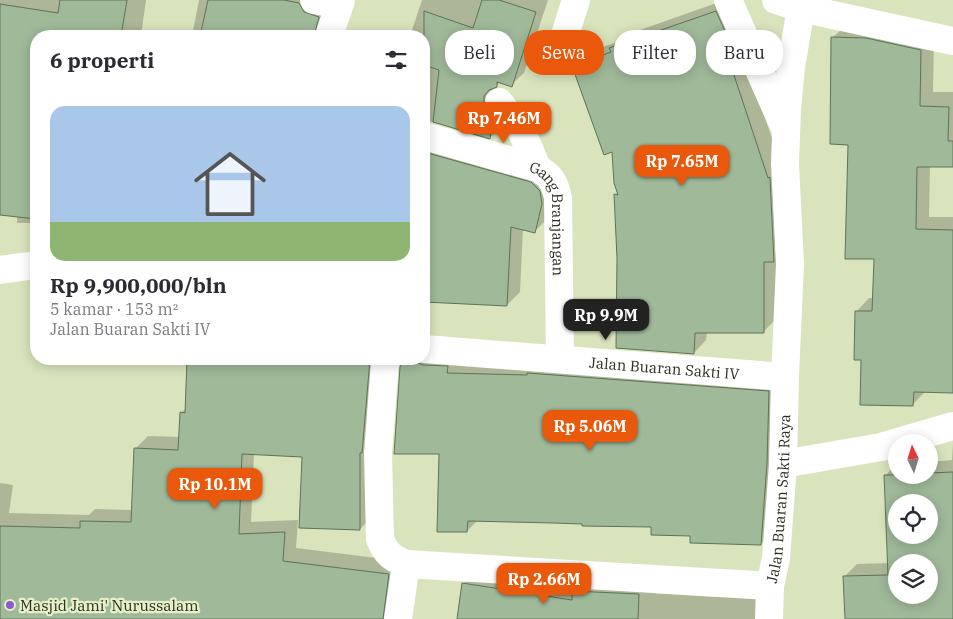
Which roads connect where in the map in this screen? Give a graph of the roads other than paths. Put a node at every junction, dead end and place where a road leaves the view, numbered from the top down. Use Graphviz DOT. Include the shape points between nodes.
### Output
graph roads {
  1 [pos="576,0"];
  2 [pos="728,0"];
  3 [pos="332,2"];
  4 [pos="788,4"];
  5 [pos="330,30"];
  6 [pos="567,30"];
  7 [pos="953,41"];
  8 [pos="499,102"];
  9 [pos="786,131"];
  10 [pos="430,138"];
  11 [pos="537,168"];
  12 [pos="30,266"];
  13 [pos="0,270"];
  14 [pos="430,349"];
  15 [pos="560,358"];
  16 [pos="385,365"];
  17 [pos="785,377"];
  18 [pos="953,426"];
  19 [pos="783,464"];
  20 [pos="395,557"];
  21 [pos="770,586"];
  22 [pos="398,619"];
  23 [pos="770,619"];
  1 -- 6 [label="street"];
  2 -- 9 [label="street"];
  3 -- 5 [label="street"];
  4 -- 7 [label="street"];
  4 -- 9 [label="street, Jalan Buaran Sakti Raya" via="792,67"];
  8 -- 11 [label="street" via="522,132"];
  9 -- 17 [label="street, Jalan Buaran Sakti Raya" via="790,264"];
  10 -- 11 [label="street, Gang Branjangan"];
  11 -- 15 [label="street, Gang Branjangan" via="547,174 555,185 558,198"];
  12 -- 13 [label="street"];
  14 -- 15 [label="street, Jalan Buaran Sakti IV"];
  15 -- 17 [label="street, Jalan Buaran Sakti IV"];
  16 -- 20 [label="street" via="378,453 380,540"];
  17 -- 19 [label="street, Jalan Buaran Sakti Raya"];
  18 -- 19 [label="street" via="881,447"];
  19 -- 21 [label="street, Jalan Buaran Sakti Raya" via="776,558"];
  20 -- 21 [label="street"];
  20 -- 22 [label="street"];
  21 -- 23 [label="street, Jalan Buaran Sakti Raya"];
}
